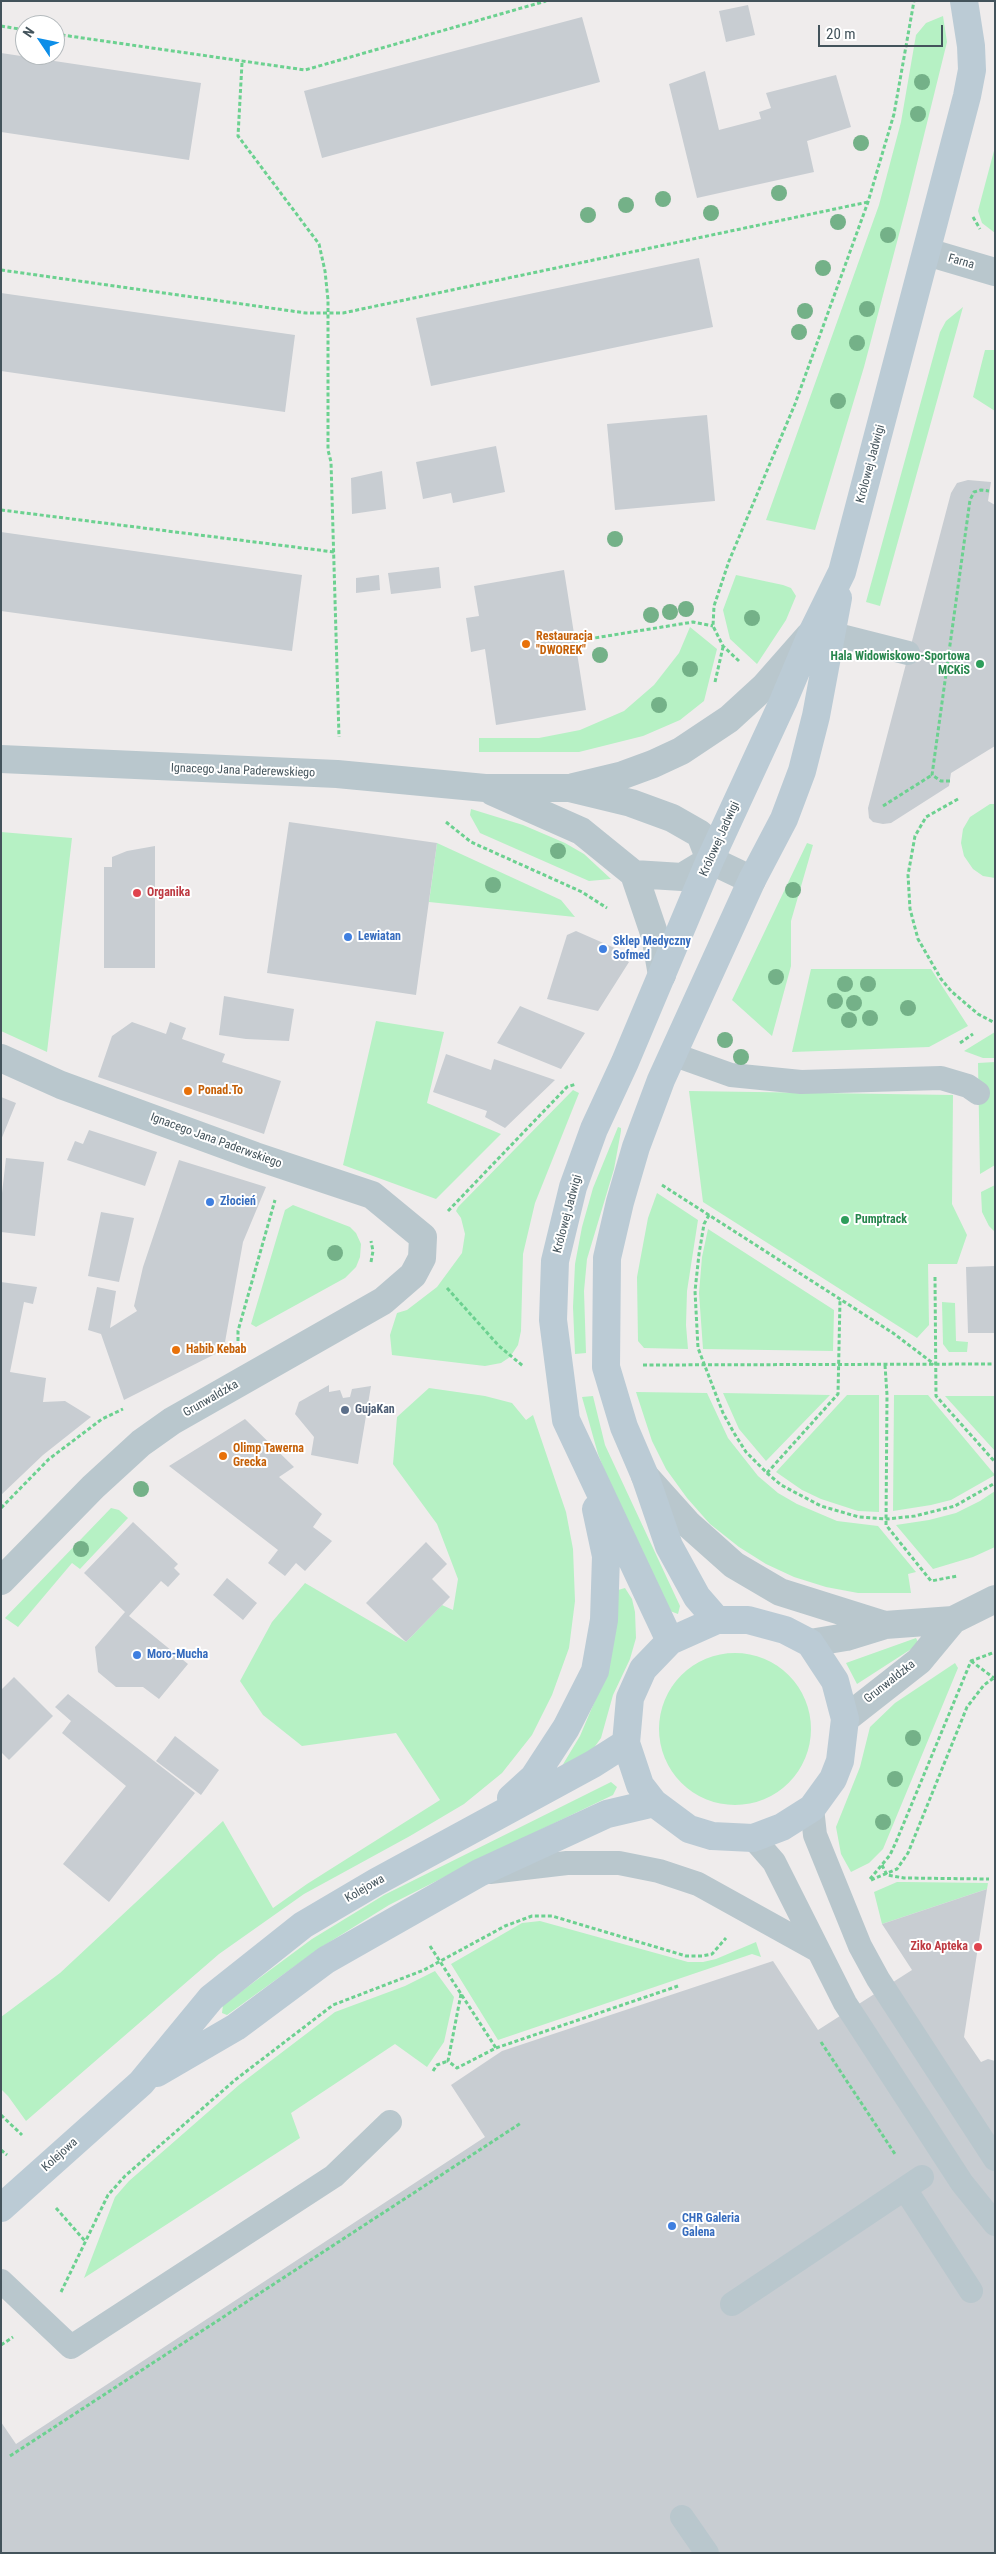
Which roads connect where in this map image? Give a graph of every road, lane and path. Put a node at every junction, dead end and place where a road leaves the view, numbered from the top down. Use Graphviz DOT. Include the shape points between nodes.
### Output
graph roads {
  1 [pos="546,1"];
  2 [pos="914,1"];
  3 [pos="966,13"];
  4 [pos="1,26"];
  5 [pos="15,28"];
  6 [pos="65,36"];
  7 [pos="242,63"];
  8 [pos="868,202"];
  9 [pos="927,252"];
  10 [pos="1,270"];
  11 [pos="995,272"];
  12 [pos="326,314"];
  13 [pos="989,491"];
  14 [pos="1,510"];
  15 [pos="334,552"];
  16 [pos="713,626"];
  17 [pos="822,634"];
  18 [pos="576,641"];
  19 [pos="723,646"];
  20 [pos="908,654"];
  21 [pos="742,664"];
  22 [pos="714,689"];
  23 [pos="339,739"];
  24 [pos="1,758"];
  25 [pos="932,775"];
  26 [pos="950,781"];
  27 [pos="485,788"];
  28 [pos="569,788"];
  29 [pos="958,800"];
  30 [pos="883,806"];
  31 [pos="710,860"];
  32 [pos="634,874"];
  33 [pos="752,880"];
  34 [pos="662,975"];
  35 [pos="995,1023"];
  36 [pos="974,1034"];
  37 [pos="960,1042"];
  38 [pos="672,1054"];
  39 [pos="1,1058"];
  40 [pos="585,1082"];
  41 [pos="978,1093"];
  42 [pos="661,1184"];
  43 [pos="276,1197"];
  44 [pos="709,1215"];
  45 [pos="368,1234"];
  46 [pos="423,1237"];
  47 [pos="368,1268"];
  48 [pos="935,1277"];
  49 [pos="442,1283"];
  50 [pos="840,1300"];
  51 [pos="240,1345"];
  52 [pos="839,1363"];
  53 [pos="703,1364"];
  54 [pos="935,1364"];
  55 [pos="995,1364"];
  56 [pos="633,1365"];
  57 [pos="885,1365"];
  58 [pos="529,1371"];
  59 [pos="128,1406"];
  60 [pos="995,1462"];
  61 [pos="588,1471"];
  62 [pos="767,1473"];
  63 [pos="645,1476"];
  64 [pos="995,1483"];
  65 [pos="1,1508"];
  66 [pos="887,1519"];
  67 [pos="1,1581"];
  68 [pos="932,1581"];
  69 [pos="995,1599"];
  70 [pos="717,1620"];
  71 [pos="953,1620"];
  72 [pos="885,1625"];
  73 [pos="670,1641"];
  74 [pos="810,1643"];
  75 [pos="995,1652"];
  76 [pos="971,1661"];
  77 [pos="994,1678"];
  78 [pos="845,1719"];
  79 [pos="626,1743"];
  80 [pos="654,1803"];
  81 [pos="812,1808"];
  82 [pos="484,1825"];
  83 [pos="753,1838"];
  84 [pos="882,1864"];
  85 [pos="479,1873"];
  86 [pos="887,1875"];
  87 [pos="989,1879"];
  88 [pos="728,1936"];
  89 [pos="430,1946"];
  90 [pos="817,1950"];
  91 [pos="440,1962"];
  92 [pos="678,1986"];
  93 [pos="461,1994"];
  94 [pos="821,2042"];
  95 [pos="496,2048"];
  96 [pos="448,2061"];
  97 [pos="433,2072"];
  98 [pos="141,2083"];
  99 [pos="1,2115"];
  100 [pos="390,2122"];
  101 [pos="521,2123"];
  102 [pos="22,2136"];
  103 [pos="995,2159"];
  104 [pos="913,2183"];
  105 [pos="1,2208"];
  106 [pos="995,2224"];
  107 [pos="1,2281"];
  108 [pos="64,2290"];
  109 [pos="971,2291"];
  110 [pos="732,2304"];
  111 [pos="14,2336"];
  112 [pos="1,2344"];
  113 [pos="10,2456"];
  114 [pos="682,2517"];
  115 [pos="707,2553"];
  1 -- 7 [label="path" via="304,70"];
  2 -- 8 [label="path" via="894,114"];
  3 -- 9 [label="street, Królowej Jadwigi" via="972,70"];
  4 -- 5 [label="path"];
  6 -- 7 [label="path"];
  7 -- 12 [label="path" via="238,136 319,244 328,300"];
  8 -- 12 [label="path"];
  8 -- 16 [label="path" via="795,404 730,561 714,606"];
  9 -- 11 [label="street, Farna"];
  9 -- 17 [label="street, Królowej Jadwigi" via="842,572"];
  10 -- 12 [label="path"];
  12 -- 15 [label="path" via="328,450"];
  13 -- 25 [label="path" via="974,492 970,500"];
  14 -- 15 [label="path"];
  15 -- 23 [label="path"];
  16 -- 18 [label="path" via="693,622"];
  16 -- 19 [label="path"];
  17 -- 20 [label="lane"];
  17 -- 28 [label="street, Ignacego Jana Paderewskiego" via="729,719 681,751 623,775"];
  17 -- 31 [label="street, Królowej Jadwigi" via="783,702"];
  17 -- 33 [label="street" via="802,771 784,819"];
  19 -- 21 [label="path"];
  19 -- 22 [label="path"];
  24 -- 27 [label="street, Ignacego Jana Paderewskiego" via="337,774"];
  25 -- 26 [label="path" via="941,781"];
  25 -- 30 [label="path"];
  27 -- 28 [label="street, Ignacego Jana Paderewskiego"];
  27 -- 32 [label="street, Ignacego Jana Paderewskiego" via="581,831"];
  28 -- 31 [label="street, Ignacego Jana Paderewskiego" via="631,803 672,818 700,834"];
  29 -- 35 [label="path" via="926,817 915,836 908,875 910,909 918,939 941,979 978,1014"];
  31 -- 32 [label="street" via="682,877"];
  31 -- 33 [label="street"];
  31 -- 34 [label="street, Królowej Jadwigi"];
  32 -- 34 [label="street" via="655,936"];
  33 -- 38 [label="street"];
  34 -- 61 [label="street, Królowej Jadwigi" via="594,1129 555,1261 553,1320 566,1420"];
  36 -- 37 [label="path"];
  38 -- 41 [label="lane" via="731,1075 801,1082 941,1078 968,1086"];
  38 -- 63 [label="street" via="636,1147 607,1258 606,1367 624,1426"];
  39 -- 46 [label="street, Ignacego Jana Paderwskiego" via="61,1085 254,1156 372,1195"];
  40 -- 46 [label="path" via="567,1087"];
  42 -- 44 [label="path"];
  43 -- 51 [label="path" via="238,1331"];
  44 -- 50 [label="path"];
  44 -- 53 [label="path" via="704,1224 695,1291 695,1324"];
  45 -- 47 [label="path" via="373,1251"];
  46 -- 67 [label="street, Grunwaldzka" via="422,1258 413,1275 383,1301 194,1409 141,1443"];
  48 -- 54 [label="path"];
  49 -- 58 [label="path" via="499,1346"];
  50 -- 52 [label="path"];
  50 -- 54 [label="path"];
  52 -- 53 [label="path"];
  52 -- 57 [label="path"];
  52 -- 62 [label="path" via="838,1394"];
  53 -- 56 [label="path"];
  53 -- 62 [label="path" via="734,1433 746,1452"];
  54 -- 55 [label="path"];
  54 -- 57 [label="path"];
  54 -- 60 [label="path" via="936,1396"];
  57 -- 66 [label="path" via="888,1395"];
  59 -- 65 [label="path" via="102,1419 49,1459"];
  61 -- 73 [label="street, Królowej Jadwigi"];
  61 -- 82 [label="street" via="606,1556 604,1620 595,1671 566,1728 534,1777"];
  62 -- 66 [label="path" via="820,1506 859,1517"];
  63 -- 70 [label="street" via="669,1546 697,1597"];
  63 -- 72 [label="street" via="689,1525 734,1565 780,1592"];
  64 -- 66 [label="path" via="954,1506"];
  66 -- 68 [label="path" via="886,1525"];
  69 -- 71 [label="street, Grunwaldzka"];
  70 -- 73 [label="street"];
  70 -- 74 [label="street" via="748,1620 785,1630"];
  71 -- 72 [label="street, Grunwaldzka"];
  71 -- 78 [label="street, Grunwaldzka" via="919,1661"];
  72 -- 74 [label="street, Grunwaldzka" via="846,1637"];
  73 -- 79 [label="street" via="643,1669 630,1698"];
  74 -- 78 [label="street" via="835,1681"];
  75 -- 76 [label="path"];
  76 -- 77 [label="path"];
  76 -- 84 [label="path" via="896,1842"];
  77 -- 86 [label="path" via="977,1692 967,1707 908,1853 897,1869"];
  78 -- 81 [label="street" via="840,1761 833,1779"];
  79 -- 80 [label="street" via="640,1784"];
  79 -- 82 [label="street, Kolejowa"];
  80 -- 83 [label="street" via="689,1829 712,1836"];
  80 -- 85 [label="street, Kolejowa" via="607,1814"];
  81 -- 83 [label="street" via="782,1827"];
  81 -- 103 [label="lane" via="815,1835 860,1946"];
  82 -- 98 [label="street, Kolejowa" via="376,1882 303,1926 211,1998"];
  83 -- 90 [label="lane" via="774,1862"];
  84 -- 86 [label="path"];
  84 -- 86 [label="path" via="868,1881"];
  85 -- 90 [label="lane" via="575,1863 620,1863 659,1871 698,1884"];
  85 -- 98 [label="street, Kolejowa" via="326,1960 236,2026"];
  86 -- 87 [label="path"];
  88 -- 91 [label="path" via="712,1954 686,1956 552,1916 532,1916 505,1926"];
  89 -- 91 [label="path"];
  90 -- 106 [label="lane" via="845,2003 962,2183"];
  91 -- 93 [label="path"];
  91 -- 108 [label="path" via="333,2005 206,2105 108,2195"];
  92 -- 95 [label="path"];
  93 -- 95 [label="path"];
  93 -- 96 [label="path"];
  94 -- 104 [label="path"];
  95 -- 96 [label="path" via="456,2068"];
  96 -- 97 [label="path" via="437,2065"];
  98 -- 105 [label="street, Kolejowa"];
  99 -- 102 [label="path"];
  100 -- 107 [label="lane" via="334,2176 71,2347"];
  101 -- 113 [label="path"];
  104 -- 109 [label="lane"];
  104 -- 110 [label="lane"];
  111 -- 112 [label="path"];
  114 -- 115 [label="lane"];
}
